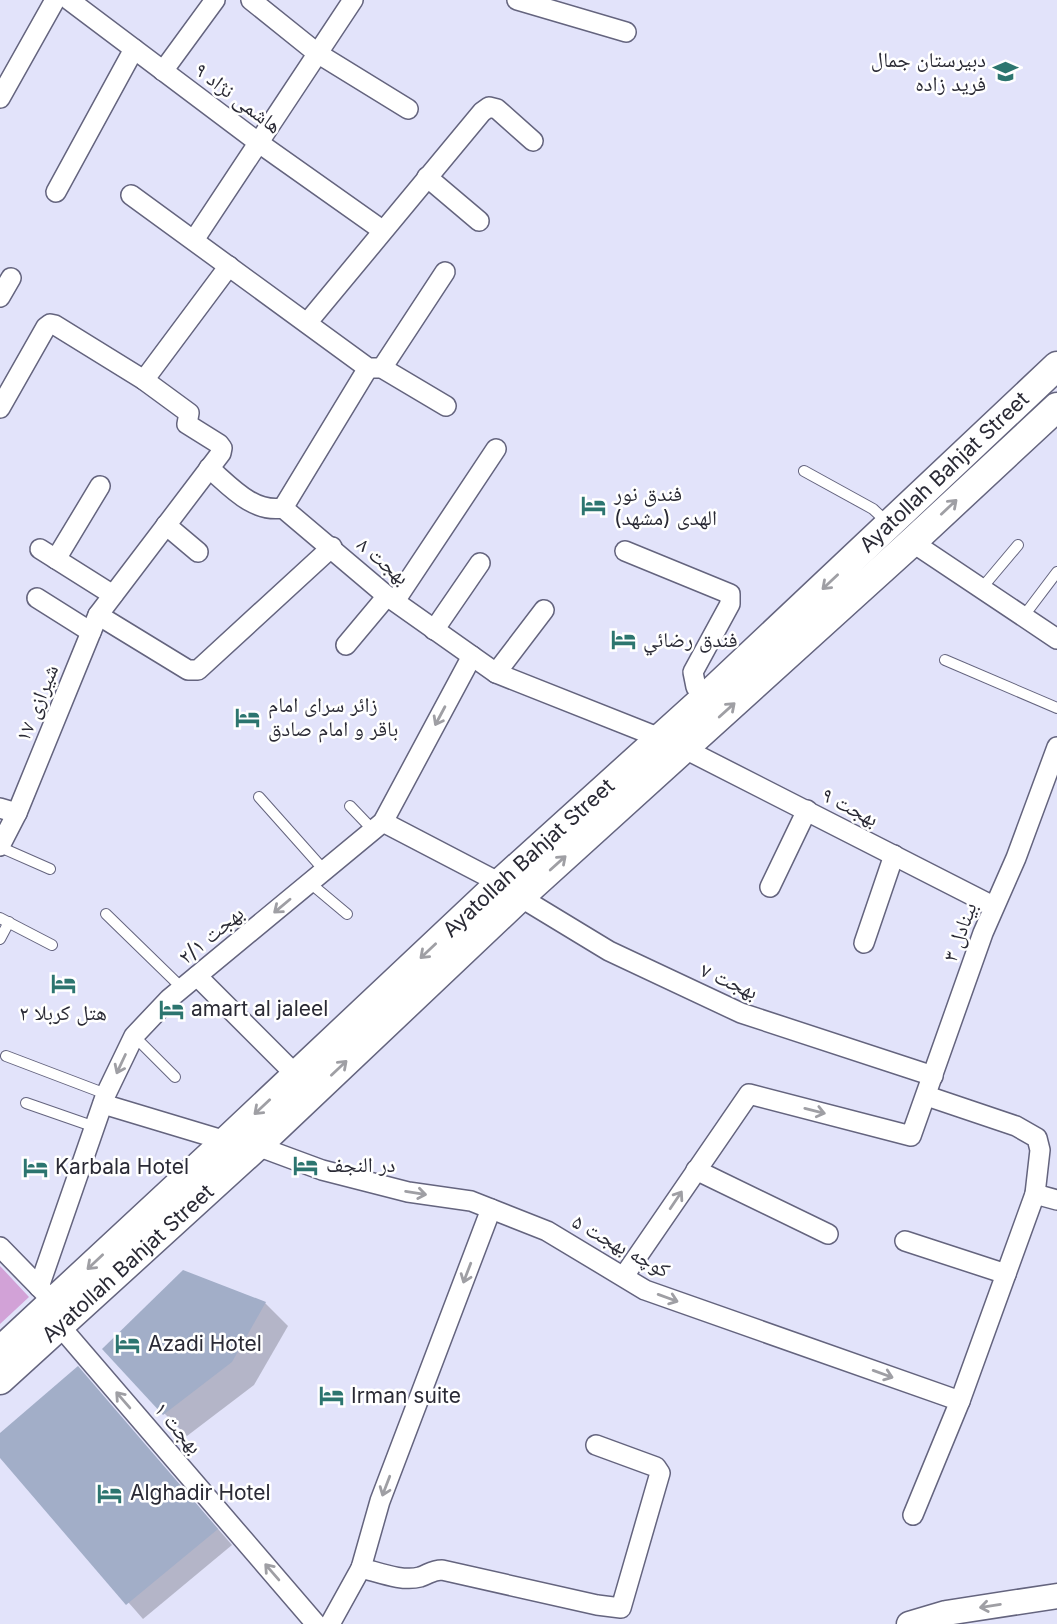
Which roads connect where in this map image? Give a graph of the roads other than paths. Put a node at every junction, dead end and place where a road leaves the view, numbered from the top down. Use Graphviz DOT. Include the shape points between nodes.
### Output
graph roads {
  1 [pos="55,0"];
  2 [pos="69,0"];
  3 [pos="215,0"];
  4 [pos="251,0"];
  5 [pos="353,0"];
  6 [pos="517,0"];
  7 [pos="626,32"];
  8 [pos="134,49"];
  9 [pos="317,53"];
  10 [pos="163,71"];
  11 [pos="0,98"];
  12 [pos="408,109"];
  13 [pos="533,141"];
  14 [pos="260,143"];
  15 [pos="427,177"];
  16 [pos="56,191"];
  17 [pos="131,195"];
  18 [pos="479,221"];
  19 [pos="382,230"];
  20 [pos="194,240"];
  21 [pos="229,266"];
  22 [pos="444,272"];
  23 [pos="11,278"];
  24 [pos="0,297"];
  25 [pos="307,323"];
  26 [pos="1057,366"];
  27 [pos="375,368"];
  28 [pos="144,380"];
  29 [pos="446,406"];
  30 [pos="1057,407"];
  31 [pos="0,408"];
  32 [pos="496,449"];
  33 [pos="209,468"];
  34 [pos="804,471"];
  35 [pos="100,485"];
  36 [pos="283,508"];
  37 [pos="890,524"];
  38 [pos="166,525"];
  39 [pos="912,542"];
  40 [pos="1018,545"];
  41 [pos="332,547"];
  42 [pos="625,551"];
  43 [pos="198,552"];
  44 [pos="480,563"];
  45 [pos="1057,572"];
  46 [pos="981,589"];
  47 [pos="113,595"];
  48 [pos="37,598"];
  49 [pos="391,598"];
  50 [pos="544,610"];
  51 [pos="1023,617"];
  52 [pos="94,624"];
  53 [pos="434,629"];
  54 [pos="1057,639"];
  55 [pos="346,645"];
  56 [pos="472,656"];
  57 [pos="945,660"];
  58 [pos="496,673"];
  59 [pos="708,696"];
  60 [pos="1057,708"];
  61 [pos="672,743"];
  62 [pos="1057,747"];
  63 [pos="258,797"];
  64 [pos="350,806"];
  65 [pos="807,810"];
  66 [pos="9,811"];
  67 [pos="378,826"];
  68 [pos="0,846"];
  69 [pos="894,855"];
  70 [pos="50,869"];
  71 [pos="317,876"];
  72 [pos="770,887"];
  73 [pos="510,890"];
  74 [pos="993,906"];
  75 [pos="106,914"];
  76 [pos="347,914"];
  77 [pos="5,920"];
  78 [pos="0,939"];
  79 [pos="864,943"];
  80 [pos="52,945"];
  81 [pos="189,982"];
  82 [pos="134,1036"];
  83 [pos="6,1056"];
  84 [pos="296,1075"];
  85 [pos="933,1076"];
  86 [pos="175,1077"];
  87 [pos="926,1096"];
  88 [pos="105,1099"];
  89 [pos="26,1103"];
  90 [pos="95,1127"];
  91 [pos="226,1141"];
  92 [pos="257,1146"];
  93 [pos="696,1170"];
  94 [pos="1035,1194"];
  95 [pos="1057,1200"];
  96 [pos="491,1209"];
  97 [pos="828,1234"];
  98 [pos="905,1241"];
  99 [pos="0,1247"];
  100 [pos="1006,1274"];
  101 [pos="624,1276"];
  102 [pos="50,1305"];
  103 [pos="0,1351"];
  104 [pos="0,1380"];
  105 [pos="960,1401"];
  106 [pos="596,1445"];
  107 [pos="913,1515"];
  108 [pos="361,1568"];
  109 [pos="1057,1596"];
  110 [pos="316,1624"];
  111 [pos="330,1624"];
  112 [pos="909,1624"];
  1 -- 11 [label="street"];
  2 -- 8 [label="street, هاشمی نژاد ۹"];
  3 -- 10 [label="street"];
  4 -- 9 [label="street"];
  5 -- 9 [label="street"];
  6 -- 7 [label="street"];
  8 -- 10 [label="street, هاشمی نژاد ۹"];
  8 -- 16 [label="street"];
  9 -- 12 [label="street"];
  9 -- 14 [label="street"];
  10 -- 14 [label="street, هاشمی نژاد ۹"];
  13 -- 15 [label="street" via="498,109 489,107"];
  14 -- 19 [label="street, هاشمی نژاد ۹"];
  14 -- 20 [label="street"];
  15 -- 18 [label="street"];
  15 -- 19 [label="street"];
  17 -- 20 [label="street"];
  19 -- 25 [label="street"];
  20 -- 21 [label="street"];
  21 -- 25 [label="street"];
  21 -- 28 [label="street"];
  22 -- 27 [label="street"];
  23 -- 24 [label="street"];
  25 -- 27 [label="street"];
  26 -- 37 [label="main road, Ayatollah Bahjat Street"];
  27 -- 29 [label="street"];
  27 -- 36 [label="street"];
  28 -- 31 [label="street" via="50,324"];
  28 -- 33 [label="street" via="189,413 187,424 219,443 221,453"];
  39 -- 30 [label="main road, Ayatollah Bahjat Street, one-way"];
  32 -- 49 [label="street"];
  33 -- 36 [label="street, بهجت ۸" via="258,507"];
  33 -- 38 [label="street, شیرازی ۱۷"];
  34 -- 37 [label="lane" via="873,509"];
  35 -- 47 [label="street" via="48,554"];
  36 -- 41 [label="street, بهجت ۸"];
  37 -- 59 [label="main road, Ayatollah Bahjat Street, one-way"];
  38 -- 43 [label="street"];
  38 -- 47 [label="street, شیرازی ۱۷"];
  39 -- 46 [label="street"];
  61 -- 39 [label="main road, Ayatollah Bahjat Street, one-way"];
  40 -- 46 [label="lane"];
  41 -- 49 [label="street, بهجت ۸"];
  41 -- 52 [label="street" via="198,670 188,670"];
  42 -- 59 [label="street" via="730,594 730,604 693,671 696,687"];
  44 -- 53 [label="street"];
  45 -- 51 [label="lane"];
  46 -- 51 [label="street"];
  47 -- 52 [label="street, شیرازی ۱۷"];
  48 -- 52 [label="street"];
  49 -- 53 [label="street, بهجت ۸"];
  49 -- 55 [label="street"];
  50 -- 58 [label="street"];
  51 -- 54 [label="street"];
  52 -- 66 [label="street, شیرازی ۱۷"];
  53 -- 56 [label="street, بهجت ۸"];
  56 -- 58 [label="street, بهجت ۸"];
  56 -- 67 [label="street, بهجت ۲/۱, one-way"];
  57 -- 60 [label="lane"];
  58 -- 61 [label="street, بهجت ۸"];
  59 -- 61 [label="main road, Ayatollah Bahjat Street"];
  61 -- 65 [label="street, بهجت ۹"];
  61 -- 73 [label="main road, Ayatollah Bahjat Street"];
  62 -- 74 [label="street, بینادل ۳"];
  63 -- 71 [label="lane"];
  64 -- 67 [label="lane"];
  65 -- 69 [label="street, بهجت ۹"];
  65 -- 72 [label="street"];
  66 -- 68 [label="street, شیرازی ۱۷"];
  67 -- 71 [label="street, بهجت ۲/۱"];
  67 -- 73 [label="street, بهجت ۷"];
  68 -- 70 [label="lane"];
  69 -- 74 [label="street, بهجت ۹"];
  69 -- 79 [label="street"];
  71 -- 76 [label="lane"];
  71 -- 81 [label="street, بهجت ۲/۱, one-way"];
  73 -- 84 [label="main road, Ayatollah Bahjat Street, one-way"];
  73 -- 85 [label="street, بهجت ۷" via="609,951 741,1013"];
  92 -- 73 [label="main road, Ayatollah Bahjat Street, one-way"];
  74 -- 85 [label="street, بینادل ۳"];
  75 -- 81 [label="lane"];
  77 -- 78 [label="lane"];
  77 -- 80 [label="lane"];
  81 -- 82 [label="street, بهجت ۲/۱"];
  81 -- 84 [label="street"];
  82 -- 86 [label="lane"];
  82 -- 88 [label="street, بهجت ۲/۱, one-way"];
  83 -- 88 [label="lane"];
  84 -- 91 [label="main road, Ayatollah Bahjat Street, one-way"];
  85 -- 87 [label="street, بینادل ۳"];
  93 -- 87 [label="street, بینادل ۳, one-way" via="749,1094 911,1136"];
  87 -- 94 [label="street" via="1016,1126 1037,1138"];
  88 -- 90 [label="street, بهجت ۲/۱"];
  88 -- 91 [label="street"];
  89 -- 90 [label="lane"];
  90 -- 102 [label="street, بهجت ۲/۱"];
  91 -- 102 [label="main road, Ayatollah Bahjat Street, one-way"];
  92 -- 96 [label="street, کوچه بهجت ۵, one-way" via="323,1170"];
  92 -- 102 [label="main road, Ayatollah Bahjat Street"];
  93 -- 97 [label="street"];
  101 -- 93 [label="street, one-way"];
  94 -- 95 [label="street"];
  94 -- 100 [label="street"];
  96 -- 101 [label="street, کوچه بهجت ۵" via="547,1231"];
  96 -- 108 [label="street, one-way" via="380,1502"];
  98 -- 100 [label="street"];
  99 -- 102 [label="street, بهجت ۱"];
  100 -- 105 [label="street"];
  101 -- 105 [label="street, کوچه بهجت ۵, one-way" via="645,1290"];
  102 -- 103 [label="main road, Ayatollah Bahjat Street"];
  102 -- 104 [label="main road, Ayatollah Bahjat Street"];
  110 -- 102 [label="street, بهجت ۱, one-way"];
  105 -- 107 [label="street"];
  106 -- 108 [label="street" via="656,1466 660,1473 621,1608 442,1570 405,1578"];
  108 -- 111 [label="street"];
  109 -- 112 [label="street, one-way" via="946,1613"];
}
